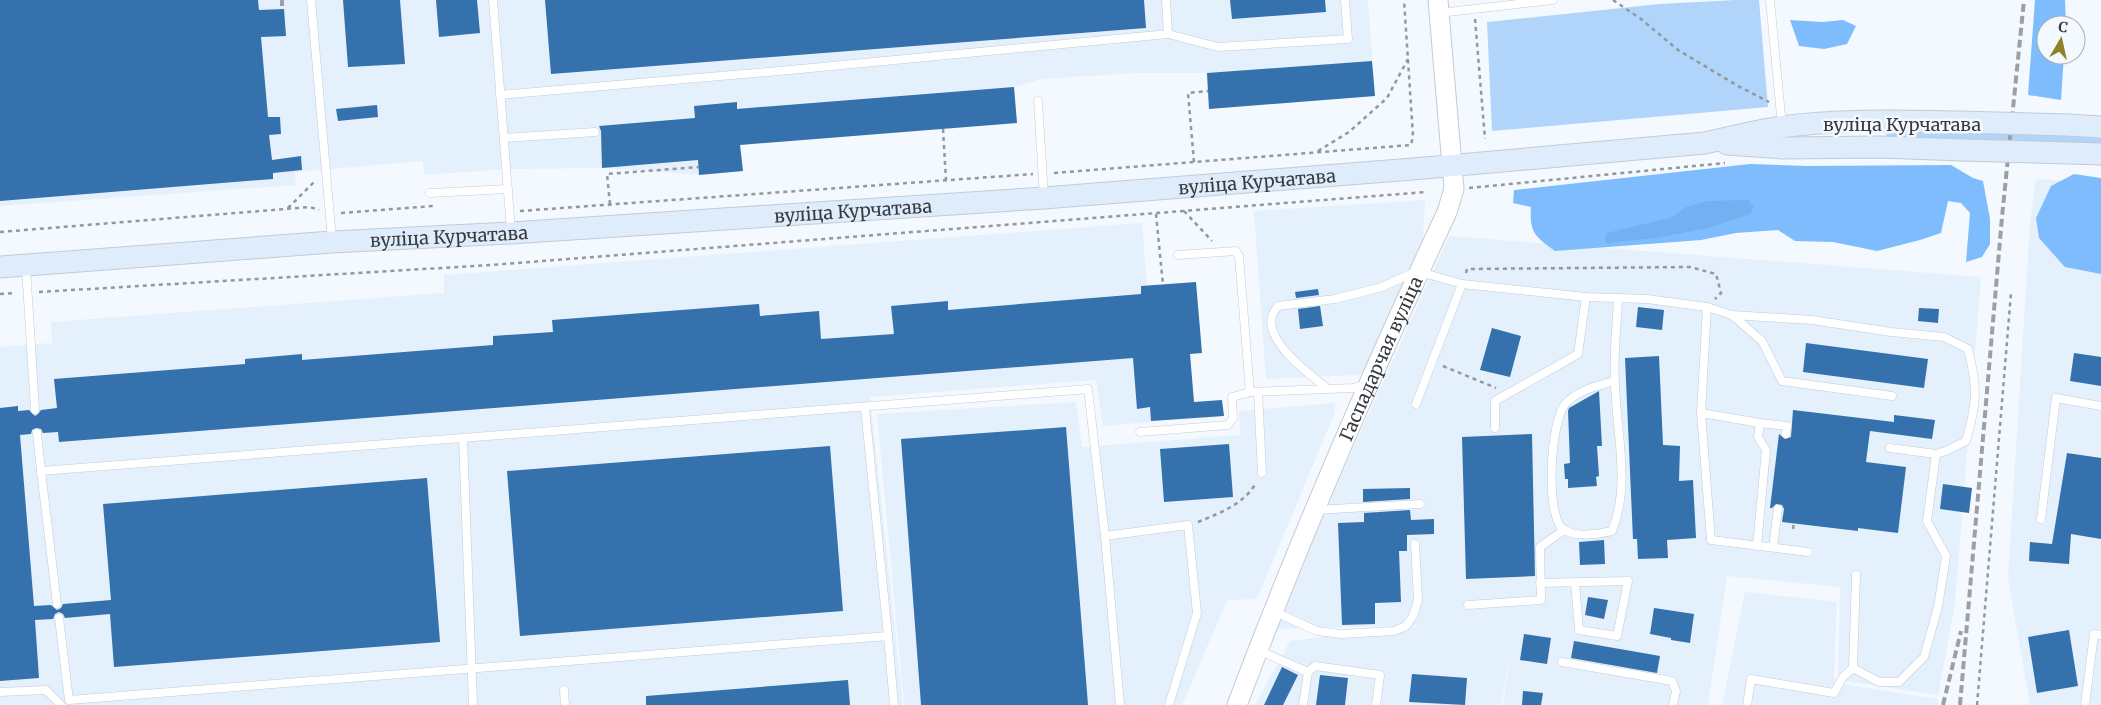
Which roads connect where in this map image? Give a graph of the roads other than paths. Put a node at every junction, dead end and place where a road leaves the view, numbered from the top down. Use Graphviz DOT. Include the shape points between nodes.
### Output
graph roads {
  1 [pos="311,0"];
  2 [pos="493,0"];
  3 [pos="1166,0"];
  4 [pos="1345,0"];
  5 [pos="1553,0"];
  6 [pos="1770,0"];
  7 [pos="1514,3"];
  8 [pos="1439,6"];
  9 [pos="1168,34"];
  10 [pos="500,95"];
  11 [pos="1038,101"];
  12 [pos="1884,121"];
  13 [pos="2101,126"];
  14 [pos="595,132"];
  15 [pos="1783,137"];
  16 [pos="504,138"];
  17 [pos="1880,147"];
  18 [pos="2101,154"];
  19 [pos="1452,164"];
  20 [pos="508,190"];
  21 [pos="430,193"];
  22 [pos="1044,198"];
  23 [pos="512,233"];
  24 [pos="332,242"];
  25 [pos="1178,255"];
  26 [pos="26,265"];
  27 [pos="0,267"];
  28 [pos="1419,270"];
  29 [pos="1462,284"];
  30 [pos="1586,297"];
  31 [pos="1618,298"];
  32 [pos="1707,307"];
  33 [pos="1732,315"];
  34 [pos="1614,381"];
  35 [pos="1368,383"];
  36 [pos="1327,388"];
  37 [pos="1254,392"];
  38 [pos="1892,396"];
  39 [pos="1416,404"];
  40 [pos="2101,406"];
  41 [pos="865,408"];
  42 [pos="35,410"];
  43 [pos="1701,413"];
  44 [pos="1760,422"];
  45 [pos="1495,428"];
  46 [pos="1140,432"];
  47 [pos="37,434"];
  48 [pos="1786,434"];
  49 [pos="463,438"];
  50 [pos="1890,448"];
  51 [pos="1936,454"];
  52 [pos="41,471"];
  53 [pos="1262,473"];
  54 [pos="1420,504"];
  55 [pos="1778,509"];
  56 [pos="1315,510"];
  57 [pos="2041,519"];
  58 [pos="1564,530"];
  59 [pos="1105,536"];
  60 [pos="1415,544"];
  61 [pos="1757,546"];
  62 [pos="1773,547"];
  63 [pos="1808,552"];
  64 [pos="1856,575"];
  65 [pos="1575,582"];
  66 [pos="1540,583"];
  67 [pos="58,604"];
  68 [pos="1468,605"];
  69 [pos="1273,611"];
  70 [pos="59,618"];
  71 [pos="2101,635"];
  72 [pos="888,636"];
  73 [pos="1258,650"];
  74 [pos="1562,662"];
  75 [pos="1853,668"];
  76 [pos="472,670"];
  77 [pos="1308,672"];
  78 [pos="564,690"];
  79 [pos="0,692"];
  80 [pos="61,705"];
  81 [pos="473,705"];
  82 [pos="566,705"];
  83 [pos="894,705"];
  84 [pos="1120,705"];
  85 [pos="1169,705"];
  86 [pos="1237,705"];
  87 [pos="1303,705"];
  88 [pos="1376,705"];
  89 [pos="1673,705"];
  90 [pos="1747,705"];
  91 [pos="2085,705"];
  1 -- 24 [label="lane"];
  2 -- 10 [label="lane"];
  3 -- 9 [label="lane"];
  4 -- 9 [label="lane" via="1348,39 1218,47"];
  5 -- 7 [label="lane"];
  6 -- 15 [label="lane"];
  7 -- 8 [label="lane" via="1474,10"];
  8 -- 19 [label="street, Гаспадарчая вуліца"];
  9 -- 10 [label="lane"];
  10 -- 16 [label="lane"];
  11 -- 22 [label="lane"];
  12 -- 13 [label="main road, вуліца Курчатава, bridge"];
  12 -- 15 [label="main road, вуліца Курчатава"];
  12 -- 17 [label="main road" via="1875,136"];
  14 -- 16 [label="lane"];
  15 -- 17 [label="main road, вуліца Курчатава"];
  15 -- 19 [label="main road, вуліца Курчатава"];
  16 -- 20 [label="lane"];
  17 -- 18 [label="main road, вуліца Курчатава, bridge"];
  19 -- 22 [label="main road, вуліца Курчатава"];
  19 -- 28 [label="street, Гаспадарчая вуліца" via="1454,189 1447,212"];
  20 -- 21 [label="lane"];
  20 -- 23 [label="lane"];
  22 -- 23 [label="main road, вуліца Курчатава"];
  23 -- 24 [label="main road, вуліца Курчатава"];
  24 -- 26 [label="main road, вуліца Курчатава"];
  25 -- 37 [label="lane" via="1236,251 1239,256"];
  26 -- 27 [label="main road, вуліца Курчатава"];
  26 -- 42 [label="lane"];
  28 -- 29 [label="lane"];
  28 -- 35 [label="street, Гаспадарчая вуліца"];
  28 -- 36 [label="lane" via="1382,287 1278,306 1272,317 1273,333 1286,352"];
  29 -- 30 [label="lane"];
  29 -- 39 [label="lane"];
  30 -- 31 [label="lane"];
  30 -- 45 [label="lane" via="1578,354 1494,400"];
  31 -- 32 [label="lane"];
  31 -- 34 [label="lane"];
  32 -- 33 [label="lane"];
  32 -- 43 [label="lane"];
  33 -- 38 [label="lane" via="1762,342 1782,381"];
  33 -- 51 [label="lane" via="1812,320 1944,337 1968,349 1976,400 1966,441"];
  34 -- 58 [label="lane" via="1580,393 1565,404 1556,422 1553,494 1557,520"];
  34 -- 58 [label="lane" via="1621,479 1618,517 1612,531 1601,534"];
  35 -- 36 [label="lane" via="1353,388"];
  35 -- 56 [label="street, Гаспадарчая вуліца"];
  36 -- 37 [label="lane"];
  37 -- 46 [label="lane" via="1232,397 1233,418 1228,425"];
  37 -- 53 [label="lane"];
  40 -- 57 [label="lane" via="2056,398"];
  41 -- 49 [label="lane"];
  41 -- 59 [label="lane" via="1088,389"];
  41 -- 72 [label="lane"];
  43 -- 44 [label="lane"];
  43 -- 61 [label="lane" via="1711,540"];
  44 -- 48 [label="lane" via="1787,426"];
  44 -- 61 [label="lane" via="1758,437 1766,450"];
  47 -- 52 [label="lane"];
  49 -- 52 [label="lane"];
  49 -- 76 [label="lane"];
  50 -- 51 [label="lane"];
  51 -- 75 [label="lane" via="1927,521 1946,556 1938,607 1924,657 1899,682 1879,682"];
  52 -- 67 [label="lane"];
  54 -- 56 [label="lane"];
  55 -- 62 [label="lane"];
  56 -- 69 [label="street, Гаспадарчая вуліца"];
  58 -- 66 [label="lane" via="1540,547"];
  59 -- 84 [label="lane"];
  59 -- 85 [label="lane" via="1188,525 1197,613"];
  60 -- 69 [label="lane" via="1418,600 1414,616 1406,626 1394,631 1341,634 1317,630"];
  61 -- 62 [label="lane"];
  62 -- 63 [label="lane"];
  64 -- 75 [label="lane"];
  65 -- 65 [label="lane" via="1628,581 1617,636 1579,630"];
  65 -- 66 [label="lane"];
  66 -- 68 [label="lane" via="1541,600"];
  69 -- 73 [label="street, Гаспадарчая вуліца"];
  70 -- 76 [label="lane" via="69,700"];
  71 -- 91 [label="lane" via="2094,634"];
  72 -- 76 [label="lane"];
  72 -- 83 [label="lane"];
  73 -- 77 [label="lane"];
  73 -- 86 [label="street, Гаспадарчая вуліца"];
  74 -- 89 [label="lane" via="1672,681 1676,691"];
  75 -- 90 [label="lane" via="1843,677 1834,693 1751,679"];
  76 -- 81 [label="lane"];
  77 -- 87 [label="lane"];
  77 -- 88 [label="lane" via="1315,666 1380,675"];
  78 -- 82 [label="lane"];
  79 -- 80 [label="lane" via="46,690"];
}
